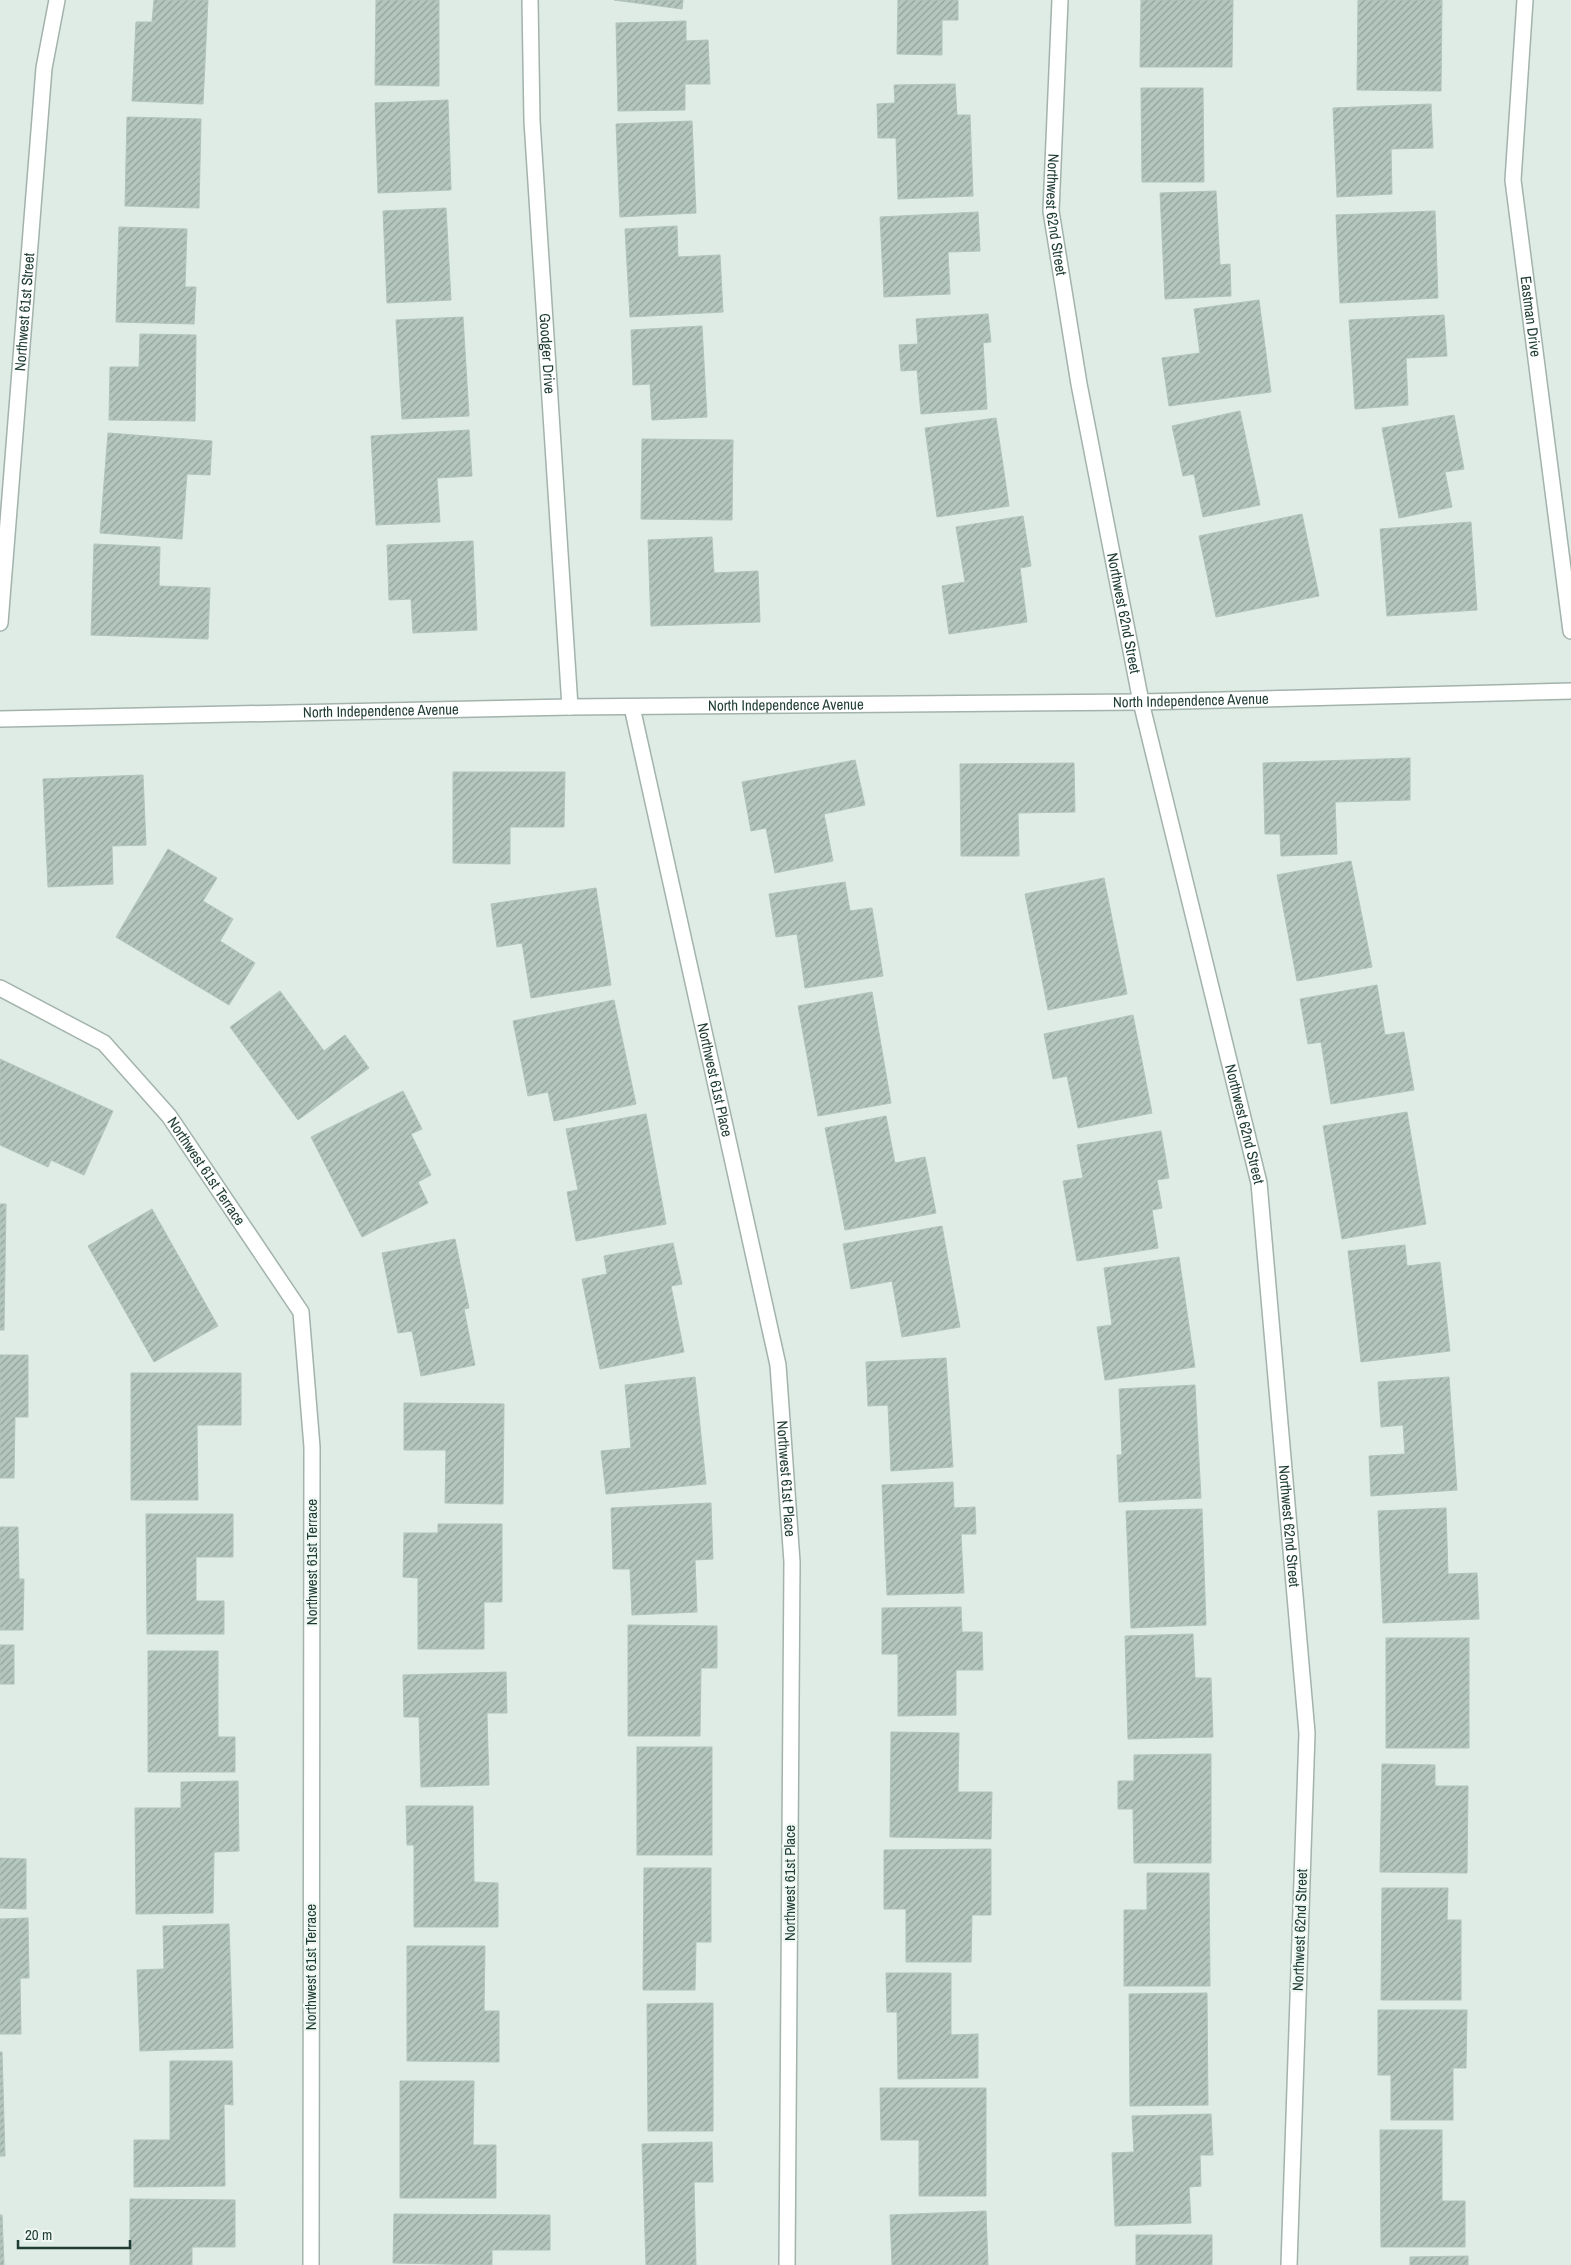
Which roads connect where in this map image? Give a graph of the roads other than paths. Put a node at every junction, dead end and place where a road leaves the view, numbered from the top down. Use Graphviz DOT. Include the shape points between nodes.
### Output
graph roads {
  1 [pos="57,0"];
  2 [pos="530,0"];
  3 [pos="1060,0"];
  4 [pos="1525,0"];
  5 [pos="0,623"];
  6 [pos="1571,631"];
  7 [pos="1571,691"];
  8 [pos="1141,702"];
  9 [pos="570,707"];
  10 [pos="632,707"];
  11 [pos="0,719"];
  12 [pos="0,988"];
  13 [pos="311,2265"];
  14 [pos="787,2265"];
  15 [pos="1290,2265"];
  1 -- 5 [label="street, Northwest 61st Street" via="44,68"];
  2 -- 9 [label="street, Goodger Drive" via="532,122"];
  3 -- 8 [label="street, Northwest 62nd Street" via="1051,211 1079,384"];
  4 -- 6 [label="street, Eastman Drive" via="1514,180"];
  7 -- 8 [label="street, North Independence Avenue"];
  8 -- 10 [label="street, North Independence Avenue"];
  8 -- 15 [label="street, Northwest 62nd Street" via="1259,1183 1306,1733"];
  9 -- 10 [label="street, North Independence Avenue"];
  9 -- 11 [label="street, North Independence Avenue"];
  10 -- 14 [label="street, Northwest 61st Place" via="778,1365 792,1562"];
  12 -- 13 [label="street, Northwest 61st Terrace" via="104,1043 170,1116 301,1312 312,1448"];
}
